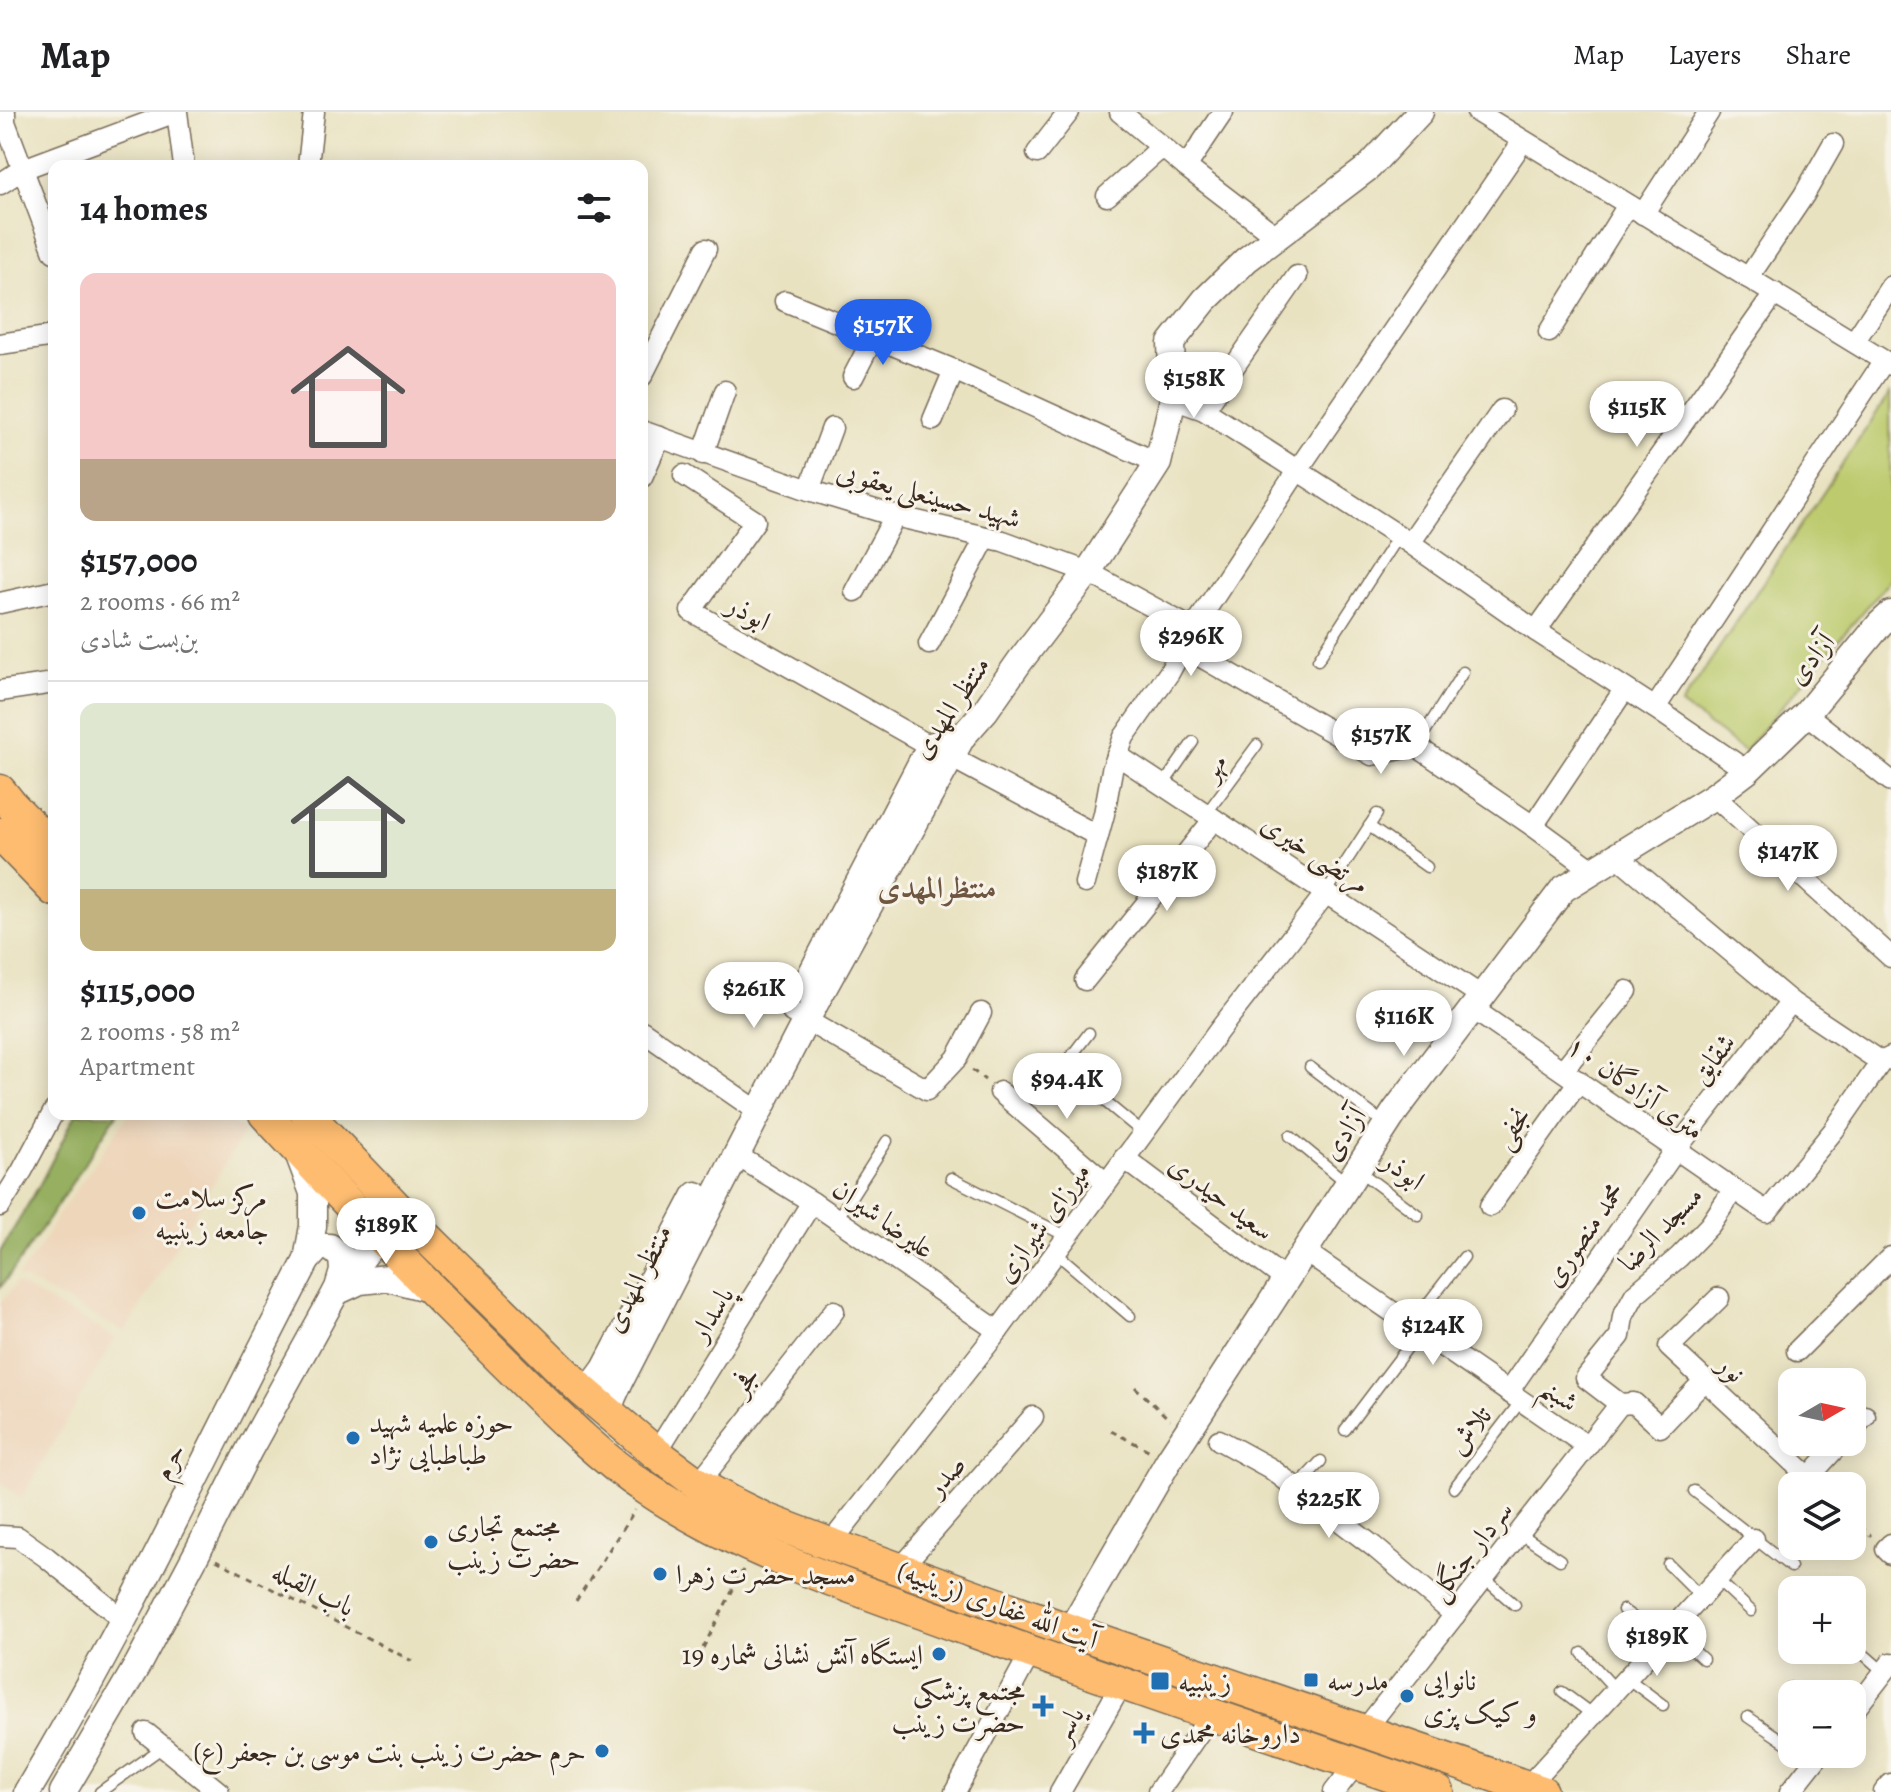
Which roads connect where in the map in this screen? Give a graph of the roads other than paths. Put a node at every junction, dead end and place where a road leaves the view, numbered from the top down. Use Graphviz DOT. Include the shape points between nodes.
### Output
graph roads {
  1 [pos="5,112"];
  2 [pos="177,112"];
  3 [pos="314,112"];
  4 [pos="1069,112"];
  5 [pos="1120,112"];
  6 [pos="1223,112"];
  7 [pos="1420,112"];
  8 [pos="1477,112"];
  9 [pos="1709,112"];
  10 [pos="1499,118"];
  11 [pos="1523,141"];
  12 [pos="1833,144"];
  13 [pos="1162,147"];
  14 [pos="1037,153"];
  15 [pos="183,160"];
  16 [pos="309,160"];
  17 [pos="1186,167"];
  18 [pos="23,169"];
  19 [pos="0,184"];
  20 [pos="1107,196"];
  21 [pos="1636,209"];
  22 [pos="48,236"];
  23 [pos="1276,236"];
  24 [pos="706,249"];
  25 [pos="1297,276"];
  26 [pos="1748,278"];
  27 [pos="1891,286"];
  28 [pos="1775,293"];
  29 [pos="785,301"];
  30 [pos="1549,332"];
  31 [pos="874,336"];
  32 [pos="48,337"];
  33 [pos="1854,342"];
  34 [pos="0,344"];
  35 [pos="1888,363"];
  36 [pos="648,364"];
  37 [pos="954,370"];
  38 [pos="853,377"];
  39 [pos="725,391"];
  40 [pos="1173,399"];
  41 [pos="1204,410"];
  42 [pos="1502,410"];
  43 [pos="933,420"];
  44 [pos="832,428"];
  45 [pos="651,434"];
  46 [pos="703,454"];
  47 [pos="1158,463"];
  48 [pos="1297,471"];
  49 [pos="684,475"];
  50 [pos="809,490"];
  51 [pos="895,516"];
  52 [pos="986,537"];
  53 [pos="1404,540"];
  54 [pos="1088,572"];
  55 [pos="855,591"];
  56 [pos="48,592"];
  57 [pos="0,603"];
  58 [pos="1891,615"];
  59 [pos="1536,631"];
  60 [pos="1189,638"];
  61 [pos="929,644"];
  62 [pos="1318,660"];
  63 [pos="1463,672"];
  64 [pos="48,684"];
  65 [pos="1624,690"];
  66 [pos="0,691"];
  67 [pos="1655,708"];
  68 [pos="1806,714"];
  69 [pos="1193,742"];
  70 [pos="1257,745"];
  71 [pos="1416,746"];
  72 [pos="948,747"];
  73 [pos="1117,755"];
  74 [pos="1747,771"];
  75 [pos="1891,781"];
  76 [pos="1163,785"];
  77 [pos="0,791"];
  78 [pos="1714,796"];
  79 [pos="1377,814"];
  80 [pos="1210,817"];
  81 [pos="1369,826"];
  82 [pos="1533,826"];
  83 [pos="1,834"];
  84 [pos="1098,836"];
  85 [pos="48,843"];
  86 [pos="1617,856"];
  87 [pos="1427,867"];
  88 [pos="1593,870"];
  89 [pos="1085,883"];
  90 [pos="48,884"];
  91 [pos="1326,893"];
  92 [pos="1891,957"];
  93 [pos="1085,980"];
  94 [pos="1627,991"];
  95 [pos="1791,1002"];
  96 [pos="1478,1003"];
  97 [pos="981,1013"];
  98 [pos="799,1016"];
  99 [pos="1089,1033"];
  100 [pos="648,1035"];
  101 [pos="1886,1060"];
  102 [pos="1310,1067"];
  103 [pos="1571,1076"];
  104 [pos="1000,1092"];
  105 [pos="752,1107"];
  106 [pos="49,1120"];
  107 [pos="271,1120"];
  108 [pos="313,1120"];
  109 [pos="1386,1125"];
  110 [pos="1143,1133"];
  111 [pos="1290,1136"];
  112 [pos="887,1141"];
  113 [pos="295,1146"];
  114 [pos="1677,1148"];
  115 [pos="736,1155"];
  116 [pos="1124,1158"];
  117 [pos="1353,1177"];
  118 [pos="951,1178"];
  119 [pos="1106,1183"];
  120 [pos="1734,1189"];
  121 [pos="812,1202"];
  122 [pos="0,1206"];
  123 [pos="1490,1206"];
  124 [pos="399,1210"];
  125 [pos="1418,1215"];
  126 [pos="837,1219"];
  127 [pos="378,1235"];
  128 [pos="1060,1244"];
  129 [pos="1304,1251"];
  130 [pos="1464,1257"];
  131 [pos="1891,1257"];
  132 [pos="307,1260"];
  133 [pos="1286,1280"];
  134 [pos="430,1289"];
  135 [pos="336,1292"];
  136 [pos="1719,1298"];
  137 [pos="834,1311"];
  138 [pos="1130,1316"];
  139 [pos="1415,1328"];
  140 [pos="998,1331"];
  141 [pos="1797,1351"];
  142 [pos="603,1380"];
  143 [pos="1705,1380"];
  144 [pos="1514,1396"];
  145 [pos="1620,1404"];
  146 [pos="1033,1417"];
  147 [pos="1345,1430"];
  148 [pos="1219,1440"];
  149 [pos="1587,1446"];
  150 [pos="1778,1448"];
  151 [pos="656,1453"];
  152 [pos="1786,1456"];
  153 [pos="1828,1456"];
  154 [pos="1321,1461"];
  155 [pos="698,1484"];
  156 [pos="1365,1487"];
  157 [pos="1296,1488"];
  158 [pos="1454,1488"];
  159 [pos="1694,1491"];
  160 [pos="1341,1522"];
  161 [pos="1519,1533"];
  162 [pos="0,1536"];
  163 [pos="1754,1539"];
  164 [pos="830,1544"];
  165 [pos="1560,1560"];
  166 [pos="1668,1564"];
  167 [pos="1791,1567"];
  168 [pos="900,1569"];
  169 [pos="1484,1578"];
  170 [pos="1717,1579"];
  171 [pos="1701,1597"];
  172 [pos="1515,1605"];
  173 [pos="1623,1610"];
  174 [pos="1751,1611"];
  175 [pos="1455,1615"];
  176 [pos="124,1620"];
  177 [pos="1070,1631"];
  178 [pos="1667,1634"];
  179 [pos="1031,1652"];
  180 [pos="1582,1653"];
  181 [pos="1866,1653"];
  182 [pos="1703,1659"];
  183 [pos="1887,1667"];
  184 [pos="1203,1676"];
  185 [pos="1122,1684"];
  186 [pos="1621,1684"];
  187 [pos="1562,1692"];
  188 [pos="1866,1695"];
  189 [pos="1261,1696"];
  190 [pos="1663,1705"];
  191 [pos="1201,1712"];
  192 [pos="1593,1715"];
  193 [pos="1748,1717"];
  194 [pos="1250,1728"];
  195 [pos="1364,1731"];
  196 [pos="146,1733"];
  197 [pos="1778,1737"];
  198 [pos="163,1747"];
  199 [pos="1356,1764"];
  200 [pos="1805,1768"];
  201 [pos="1891,1784"];
  202 [pos="1534,1790"];
  203 [pos="27,1792"];
  204 [pos="63,1792"];
  205 [pos="100,1792"];
  206 [pos="219,1792"];
  207 [pos="955,1792"];
  208 [pos="1060,1792"];
  209 [pos="1158,1792"];
  210 [pos="1334,1792"];
  211 [pos="1438,1792"];
  212 [pos="1790,1792"];
  213 [pos="1884,1792"];
  1 -- 18 [label="street"];
  2 -- 15 [label="street"];
  2 -- 18 [label="street"];
  3 -- 16 [label="street"];
  4 -- 14 [label="street"];
  5 -- 13 [label="street"];
  6 -- 17 [label="street"];
  7 -- 23 [label="street, منتظر المهدی" via="1369,167"];
  8 -- 10 [label="street"];
  9 -- 21 [label="street"];
  10 -- 11 [label="street"];
  11 -- 21 [label="street"];
  11 -- 48 [label="street"];
  12 -- 26 [label="street"];
  13 -- 17 [label="street"];
  13 -- 20 [label="street"];
  17 -- 23 [label="street"];
  18 -- 19 [label="street"];
  18 -- 22 [label="street"];
  21 -- 26 [label="street"];
  21 -- 30 [label="street"];
  23 -- 40 [label="street, منتظر المهدی" via="1205,300 1171,343"];
  24 -- 36 [label="street"];
  25 -- 41 [label="street"];
  26 -- 28 [label="street"];
  27 -- 33 [label="street"];
  28 -- 33 [label="street"];
  28 -- 59 [label="street"];
  29 -- 31 [label="street"];
  31 -- 37 [label="street"];
  31 -- 38 [label="street"];
  32 -- 34 [label="street"];
  33 -- 35 [label="street"];
  35 -- 67 [label="street"];
  37 -- 43 [label="street"];
  37 -- 47 [label="street"];
  39 -- 46 [label="street"];
  40 -- 41 [label="street"];
  40 -- 47 [label="street, منتظر المهدی"];
  41 -- 48 [label="street"];
  42 -- 53 [label="street"];
  44 -- 50 [label="street"];
  45 -- 46 [label="street, شهید حسینعلی یعقوبی"];
  46 -- 50 [label="street, شهید حسینعلی یعقوبی"];
  47 -- 54 [label="street, منتظر المهدی"];
  48 -- 53 [label="street"];
  48 -- 60 [label="street"];
  49 -- 72 [label="street, ابوذر" via="755,521 691,611"];
  50 -- 51 [label="street, شهید حسینعلی یعقوبی"];
  51 -- 52 [label="street, شهید حسینعلی یعقوبی"];
  51 -- 55 [label="street"];
  52 -- 54 [label="street, شهید حسینعلی یعقوبی"];
  52 -- 61 [label="street"];
  53 -- 59 [label="street"];
  53 -- 62 [label="lane"];
  54 -- 60 [label="street, شهید حسینعلی یعقوبی"];
  54 -- 72 [label="street, منتظر المهدی" via="985,711"];
  56 -- 57 [label="street"];
  58 -- 68 [label="street, آزادی"];
  59 -- 65 [label="street"];
  60 -- 71 [label="street, شهید حسینعلی یعقوبی" via="1372,755"];
  60 -- 73 [label="street"];
  63 -- 71 [label="lane"];
  64 -- 66 [label="street"];
  65 -- 67 [label="street"];
  65 -- 82 [label="street"];
  67 -- 74 [label="street"];
  68 -- 74 [label="street, آزادی"];
  68 -- 75 [label="street"];
  69 -- 76 [label="lane"];
  70 -- 80 [label="lane, مهر"];
  71 -- 82 [label="street"];
  72 -- 84 [label="street"];
  72 -- 98 [label="street, منتظر المهدی"];
  73 -- 76 [label="street, مرتضی خیری"];
  73 -- 84 [label="street"];
  74 -- 78 [label="street, آزادی"];
  76 -- 80 [label="street, مرتضی خیری"];
  77 -- 85 [label="main road"];
  78 -- 86 [label="street, آزادی"];
  78 -- 92 [label="street"];
  79 -- 81 [label="lane"];
  80 -- 91 [label="street, مرتضی خیری"];
  80 -- 93 [label="street"];
  81 -- 87 [label="lane"];
  81 -- 91 [label="lane"];
  82 -- 88 [label="street"];
  83 -- 90 [label="main road"];
  84 -- 89 [label="street"];
  86 -- 88 [label="street, آزادی"];
  86 -- 95 [label="street"];
  88 -- 96 [label="street, آزادی" via="1563,889"];
  91 -- 96 [label="street, مرتضی خیری"];
  91 -- 110 [label="street, میرزای شیرازی"];
  94 -- 103 [label="street, نجفی"];
  95 -- 101 [label="street"];
  95 -- 114 [label="street, شقایق"];
  96 -- 103 [label="street, ۱۰ متری آزادگان"];
  96 -- 109 [label="street, آزادی"];
  97 -- 98 [label="street" via="957,1058 927,1090"];
  98 -- 105 [label="street, منتظر المهدی"];
  99 -- 110 [label="lane" via="1063,1067"];
  100 -- 105 [label="street"];
  101 -- 120 [label="street, ۱۰ متری آزادگان" via="1767,1212"];
  102 -- 109 [label="lane"];
  103 -- 114 [label="street, ۱۰ متری آزادگان"];
  103 -- 123 [label="street, نجفی"];
  104 -- 119 [label="street"];
  105 -- 115 [label="street, منتظر المهدی"];
  105 -- 142 [label="street"];
  106 -- 122 [label="street"];
  107 -- 113 [label="main road, آیت الله غفاری (زینبیه)"];
  108 -- 124 [label="main road, آیت الله غفاری (زینبیه)"];
  109 -- 117 [label="street, آزادی"];
  110 -- 116 [label="street, میرزای شیرازی"];
  111 -- 117 [label="lane, ابوذر"];
  112 -- 126 [label="lane"];
  113 -- 127 [label="main road, آیت الله غفاری (زینبیه)"];
  113 -- 132 [label="street, حرم" via="313,1193"];
  114 -- 120 [label="street, ۱۰ متری آزادگان"];
  114 -- 144 [label="street, محمد منصوری"];
  115 -- 121 [label="street, علیرضا شیران"];
  115 -- 142 [label="street, منتظر المهدی"];
  116 -- 119 [label="street, میرزای شیرازی"];
  116 -- 133 [label="street, سعید حیدری"];
  117 -- 125 [label="lane, ابوذر"];
  117 -- 129 [label="street, آزادی"];
  118 -- 128 [label="lane"];
  119 -- 128 [label="street, میرزای شیرازی"];
  120 -- 145 [label="street, مسجد الرضا" via="1700,1236 1635,1294 1620,1336 1586,1378"];
  121 -- 126 [label="street, علیرضا شیران"];
  121 -- 151 [label="street, پاسدار"];
  124 -- 127 [label="street"];
  124 -- 142 [label="main road, آیت الله غفاری (زینبیه)"];
  126 -- 140 [label="street, علیرضا شیران"];
  127 -- 134 [label="main road, آیت الله غفاری (زینبیه)"];
  127 -- 135 [label="street"];
  128 -- 138 [label="lane"];
  128 -- 140 [label="street, میرزای شیرازی"];
  129 -- 133 [label="street, آزادی"];
  129 -- 139 [label="street, شبنم"];
  130 -- 139 [label="lane"];
  131 -- 141 [label="street"];
  132 -- 135 [label="street" via="319,1247 330,1247 342,1257"];
  132 -- 176 [label="street, حرم"];
  133 -- 177 [label="street, آزادی" via="1169,1460"];
  134 -- 135 [label="street" via="388,1278 360,1281"];
  134 -- 179 [label="main road, آیت الله غفاری (زینبیه)" via="584,1441 648,1490 753,1549"];
  135 -- 204 [label="street" via="138,1664"];
  136 -- 143 [label="street, نور" via="1669,1347"];
  137 -- 155 [label="street, فجر"];
  139 -- 144 [label="street, شبنم"];
  139 -- 147 [label="lane"];
  140 -- 164 [label="street, میرزای شیرازی"];
  142 -- 151 [label="main road, آیت الله غفاری (زینبیه)" via="609,1414"];
  143 -- 145 [label="street, مسجد الرضا" via="1660,1427 1634,1403"];
  143 -- 150 [label="street, نور"];
  144 -- 149 [label="street, شبنم"];
  144 -- 158 [label="lane, تلاش"];
  145 -- 149 [label="street, سردار جنگل"];
  146 -- 168 [label="street, صدر"];
  148 -- 157 [label="street"];
  149 -- 161 [label="street, سردار جنگل"];
  151 -- 155 [label="main road, آیت الله غفاری (زینبیه)"];
  152 -- 153 [label="street, نور" via="1809,1477"];
  154 -- 157 [label="lane"];
  155 -- 164 [label="main road, آیت الله غفاری (زینبیه)" via="767,1520"];
  156 -- 160 [label="lane"];
  157 -- 160 [label="street"];
  159 -- 163 [label="lane"];
  160 -- 175 [label="street"];
  161 -- 165 [label="lane"];
  161 -- 169 [label="street, سردار جنگل"];
  162 -- 176 [label="street" via="18,1537"];
  163 -- 167 [label="lane"];
  163 -- 170 [label="street"];
  164 -- 168 [label="main road, آیت الله غفاری (زینبیه)"];
  166 -- 171 [label="lane"];
  168 -- 177 [label="main road, آیت الله غفاری (زینبیه)"];
  169 -- 172 [label="lane"];
  169 -- 175 [label="street, سردار جنگل"];
  170 -- 171 [label="street"];
  170 -- 174 [label="lane"];
  171 -- 178 [label="street"];
  173 -- 178 [label="lane"];
  175 -- 195 [label="street, سردار جنگل"];
  176 -- 203 [label="street, حرم"];
  177 -- 184 [label="main road, آیت الله غفاری (زینبیه)"];
  178 -- 182 [label="lane"];
  178 -- 186 [label="street"];
  179 -- 185 [label="main road, آیت الله غفاری (زینبیه)"];
  179 -- 207 [label="street"];
  180 -- 186 [label="lane"];
  181 -- 183 [label="lane"];
  183 -- 188 [label="street"];
  184 -- 189 [label="main road, آیت الله غفاری (زینبیه)"];
  184 -- 191 [label="main road"];
  185 -- 191 [label="main road, آیت الله غفاری (زینبیه)"];
  185 -- 208 [label="street, یاسر"];
  186 -- 190 [label="lane"];
  186 -- 192 [label="street"];
  187 -- 192 [label="lane"];
  189 -- 194 [label="main road"];
  189 -- 195 [label="main road, آیت الله غفاری (زینبیه)"];
  191 -- 194 [label="main road, آیت الله غفاری (زینبیه)"];
  191 -- 209 [label="street"];
  192 -- 202 [label="street"];
  193 -- 197 [label="lane"];
  194 -- 199 [label="main road, آیت الله غفاری (زینبیه)"];
  195 -- 202 [label="main road, آیت الله غفاری (زینبیه)"];
  196 -- 198 [label="street"];
  198 -- 205 [label="lane"];
  198 -- 206 [label="street"];
  199 -- 210 [label="street"];
  199 -- 211 [label="main road, آیت الله غفاری (زینبیه)"];
  200 -- 212 [label="street"];
  201 -- 213 [label="street"];
}
